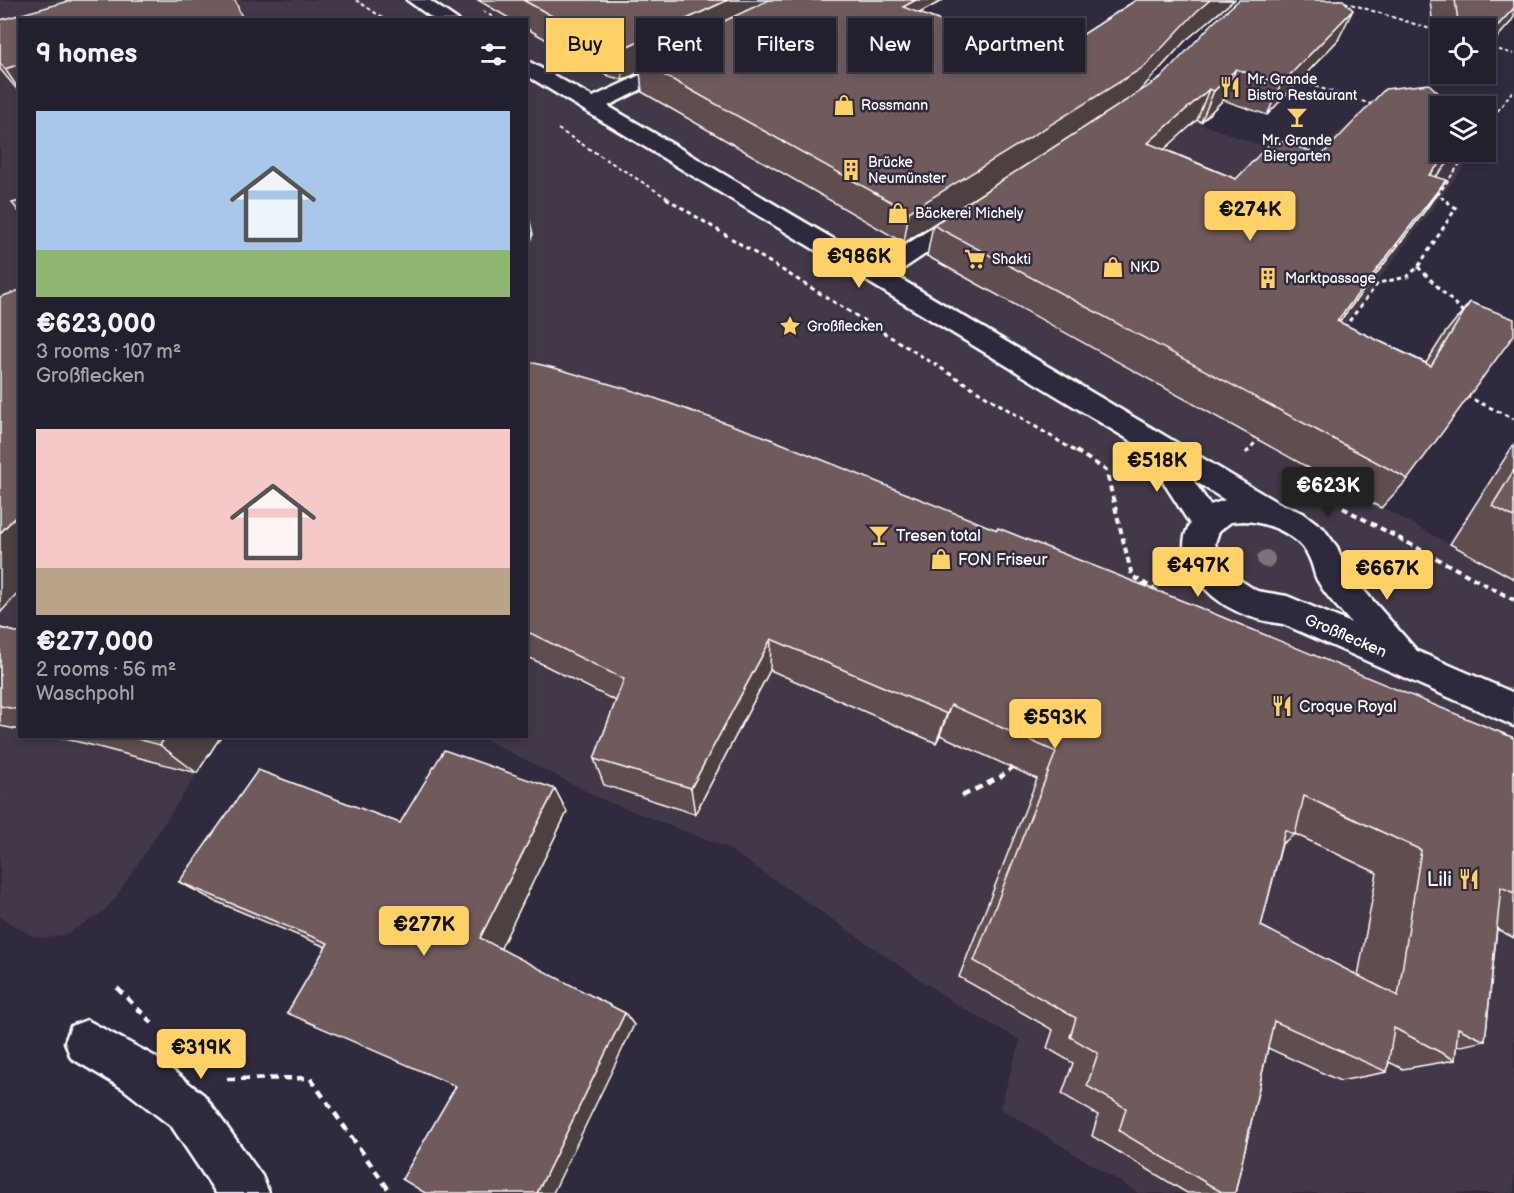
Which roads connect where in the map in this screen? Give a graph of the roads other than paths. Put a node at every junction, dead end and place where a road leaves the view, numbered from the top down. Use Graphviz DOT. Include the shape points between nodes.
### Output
graph roads {
  1 [pos="416,0"];
  2 [pos="446,18"];
  3 [pos="528,67"];
  4 [pos="661,72"];
  5 [pos="593,105"];
  6 [pos="984,205"];
  7 [pos="877,275"];
  8 [pos="1148,437"];
  9 [pos="1267,512"];
  10 [pos="1206,523"];
  11 [pos="1331,576"];
  12 [pos="1287,610"];
  13 [pos="1404,660"];
  14 [pos="1514,710"];
  15 [pos="87,1042"];
  16 [pos="245,1193"];
  1 -- 2 [label="street"];
  3 -- 5 [label="street, Großflecken"];
  4 -- 5 [label="street"];
  5 -- 7 [label="street, Großflecken"];
  6 -- 7 [label="street"];
  7 -- 8 [label="street, Großflecken"];
  8 -- 9 [label="street, Großflecken"];
  8 -- 10 [label="street, Großflecken"];
  9 -- 10 [label="street, Großflecken" via="1243,509 1221,513"];
  9 -- 11 [label="street, Großflecken" via="1292,522 1312,537 1326,556"];
  10 -- 12 [label="street, Großflecken" via="1199,539 1201,558 1213,577 1234,595 1259,606"];
  11 -- 12 [label="street, Großflecken" via="1325,593 1309,605"];
  11 -- 13 [label="street, Großflecken"];
  12 -- 13 [label="street, Großflecken"];
  13 -- 14 [label="street, Großflecken"];
  15 -- 16 [label="street" via="138,1072 188,1110"];
}
